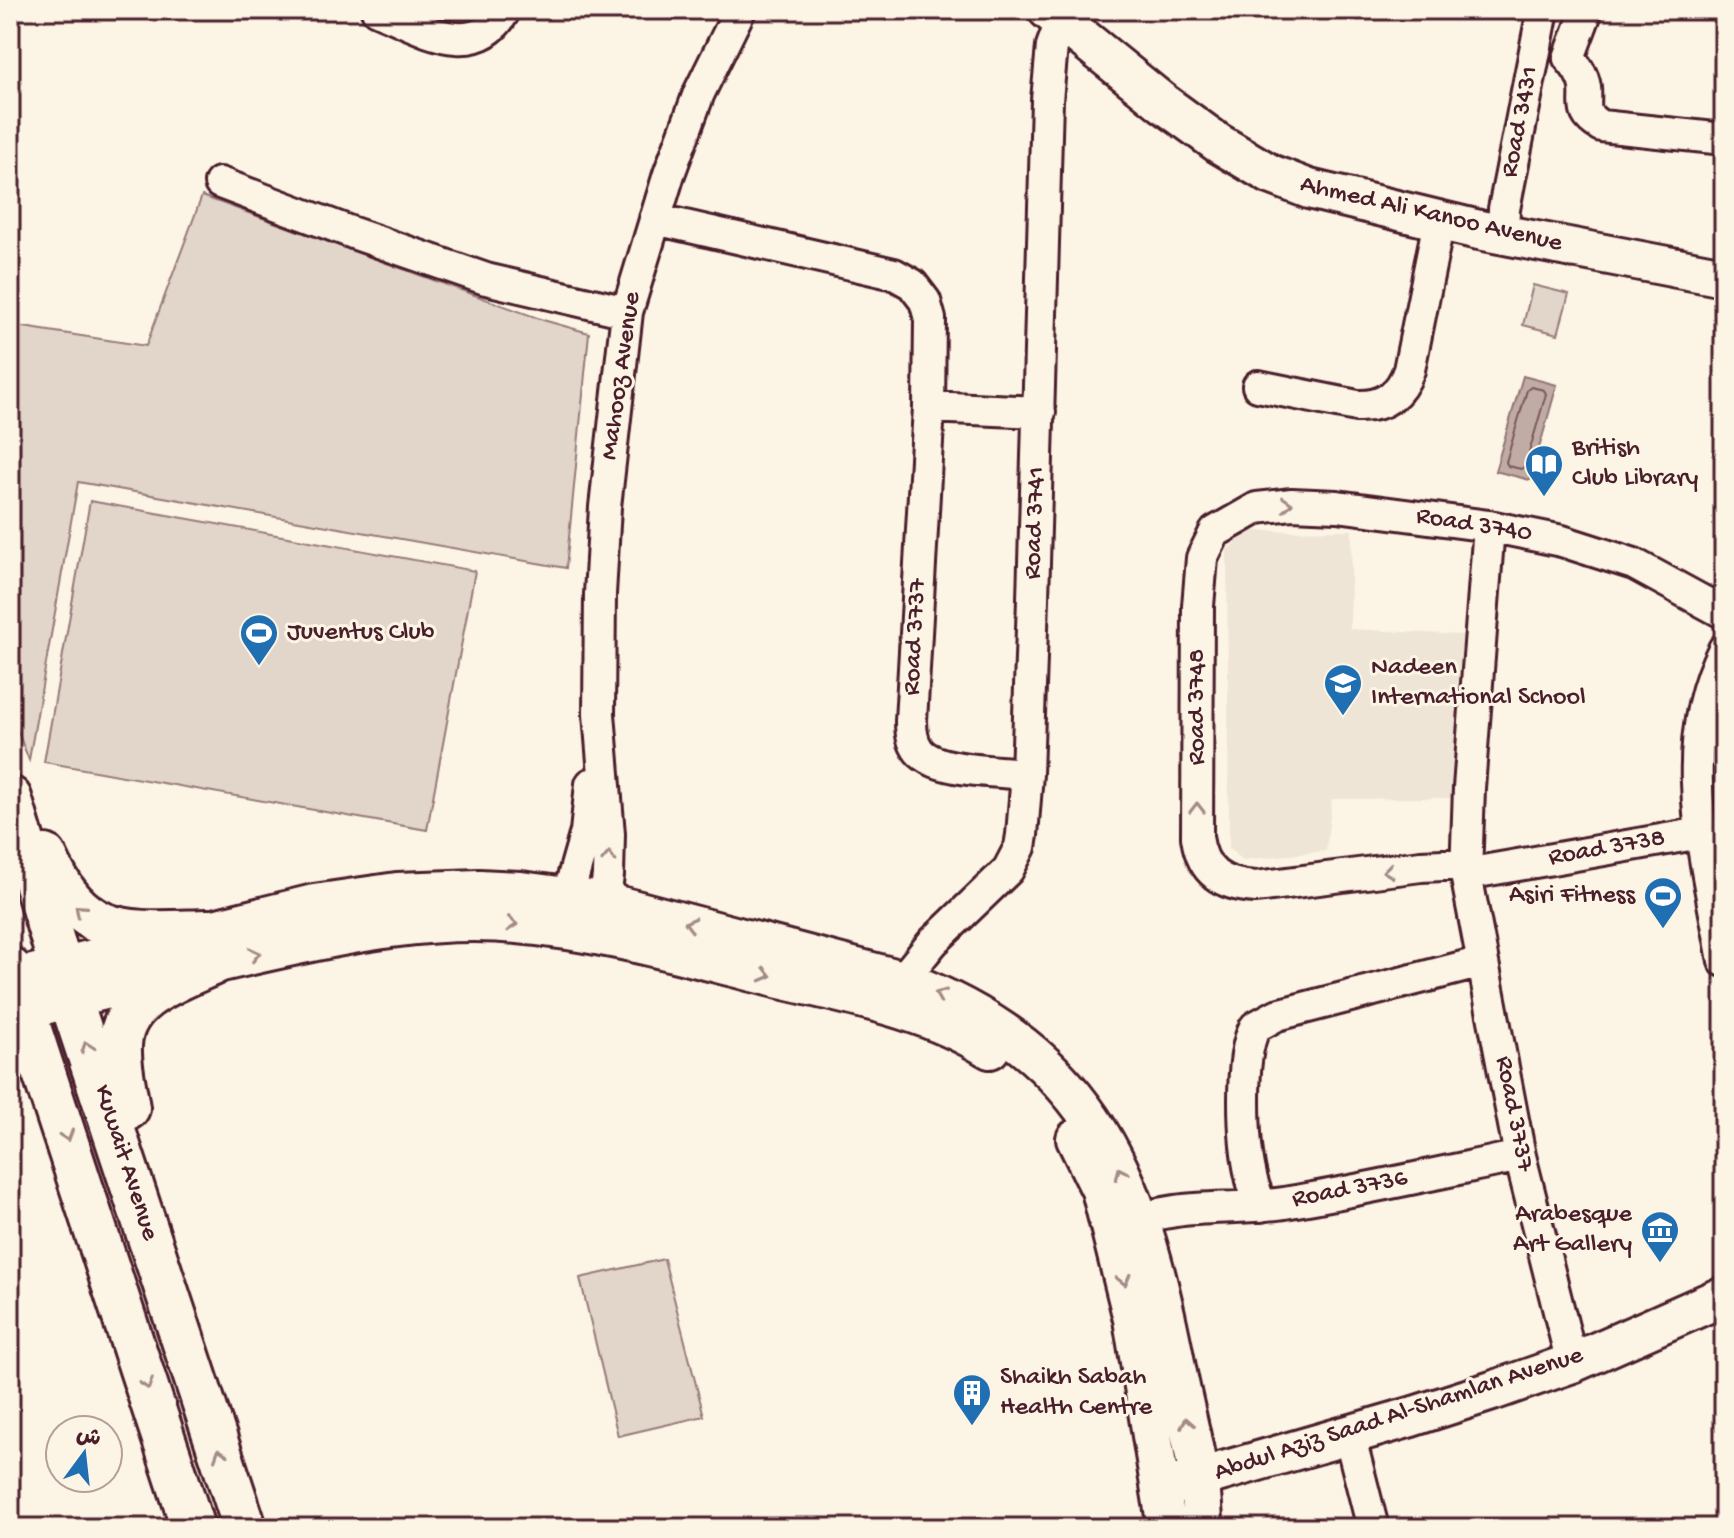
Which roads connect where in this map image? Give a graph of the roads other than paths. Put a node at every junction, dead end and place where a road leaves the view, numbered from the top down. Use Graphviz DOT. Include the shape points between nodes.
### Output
graph roads {
  1 [pos="377,10"];
  2 [pos="505,10"];
  3 [pos="740,10"];
  4 [pos="1528,10"];
  5 [pos="1543,10"];
  6 [pos="1587,10"];
  7 [pos="1054,16"];
  8 [pos="1527,52"];
  9 [pos="1569,58"];
  10 [pos="1724,139"];
  11 [pos="220,183"];
  12 [pos="655,219"];
  13 [pos="1439,221"];
  14 [pos="1491,232"];
  15 [pos="1724,277"];
  16 [pos="627,312"];
  17 [pos="1258,386"];
  18 [pos="929,407"];
  19 [pos="1040,412"];
  20 [pos="1489,526"];
  21 [pos="1215,532"];
  22 [pos="1724,613"];
  23 [pos="1724,649"];
  24 [pos="599,714"];
  25 [pos="1027,774"];
  26 [pos="12,802"];
  27 [pos="1701,833"];
  28 [pos="1466,869"];
  29 [pos="563,913"];
  30 [pos="602,918"];
  31 [pos="211,947"];
  32 [pos="1724,961"];
  33 [pos="1482,962"];
  34 [pos="902,980"];
  35 [pos="66,983"];
  36 [pos="16,986"];
  37 [pos="1520,1156"];
  38 [pos="129,1173"];
  39 [pos="1261,1206"];
  40 [pos="1125,1224"];
  41 [pos="1724,1296"];
  42 [pos="1572,1363"];
  43 [pos="1349,1434"];
  44 [pos="1198,1479"];
  45 [pos="1160,1489"];
  46 [pos="193,1528"];
  47 [pos="245,1528"];
  48 [pos="1167,1528"];
  49 [pos="1203,1528"];
  50 [pos="1373,1528"];
  1 -- 2 [label="street" via="453,39 470,39 486,33"];
  3 -- 12 [label="street, Mahooz Avenue" via="699,93"];
  4 -- 8 [label="street"];
  5 -- 8 [label="street, Road 3431"];
  6 -- 9 [label="street"];
  7 -- 13 [label="street, Ahmed Ali Kanoo Avenue" via="1218,143 1270,174 1309,189"];
  7 -- 19 [label="street, Road 3741" via="1047,100"];
  8 -- 9 [label="street"];
  8 -- 14 [label="street" via="1489,206"];
  9 -- 10 [label="street" via="1582,79 1588,116 1601,126"];
  11 -- 16 [label="street" via="486,279"];
  12 -- 16 [label="street, Mahooz Avenue"];
  12 -- 18 [label="street, Road 3737" via="894,274 912,284 930,319"];
  13 -- 14 [label="street, Ahmed Ali Kanoo Avenue"];
  13 -- 17 [label="street" via="1409,370 1395,394 1373,406 1357,406"];
  14 -- 15 [label="street, Ahmed Ali Kanoo Avenue"];
  16 -- 24 [label="street, Mahooz Avenue" via="605,507"];
  18 -- 19 [label="street"];
  18 -- 25 [label="street, Road 3737" via="913,741 929,759 946,765"];
  19 -- 25 [label="street, Road 3741"];
  21 -- 20 [label="street, Road 3740, one-way" via="1257,508 1301,504"];
  20 -- 22 [label="street, Road 3740" via="1611,555"];
  20 -- 28 [label="street, Road 3737"];
  28 -- 21 [label="street, Road 3748, one-way" via="1421,866 1275,887 1232,886 1202,857 1197,837 1200,579 1202,558"];
  23 -- 27 [label="street, Road 3738" via="1707,688 1695,759"];
  24 -- 29 [label="street, Mahooz Avenue" via="586,832"];
  30 -- 24 [label="street, Mahooz Avenue, one-way" via="609,834"];
  25 -- 34 [label="street, Road 3741" via="1015,859"];
  31 -- 26 [label="main road, one-way" via="114,929 92,919 58,885 39,842"];
  26 -- 35 [label="main road, Kuwait Avenue"];
  27 -- 28 [label="street, Road 3738"];
  27 -- 32 [label="street, Road 3738"];
  28 -- 33 [label="street, Road 3737"];
  29 -- 30 [label="street"];
  29 -- 31 [label="street"];
  34 -- 30 [label="street, one-way"];
  30 -- 40 [label="street, one-way" via="888,1005 969,1036 1004,1058 1062,1118"];
  31 -- 35 [label="street"];
  31 -- 38 [label="main road" via="139,1004 126,1021 120,1063 129,1113"];
  33 -- 37 [label="street, Road 3737"];
  33 -- 39 [label="street, Road 3736" via="1277,1015 1255,1027 1247,1051 1245,1126 1251,1180"];
  40 -- 34 [label="street, one-way" via="1124,1177 1104,1138 1051,1070 982,1016"];
  35 -- 36 [label="street"];
  38 -- 35 [label="main road, Kuwait Avenue, one-way"];
  36 -- 46 [label="main road, Kuwait Avenue, one-way"];
  37 -- 39 [label="street, Road 3736"];
  37 -- 42 [label="street, Road 3737"];
  47 -- 38 [label="main road, Kuwait Avenue, one-way"];
  39 -- 40 [label="street" via="1174,1210"];
  44 -- 40 [label="street, one-way" via="1166,1311"];
  40 -- 45 [label="street, one-way" via="1133,1319"];
  41 -- 42 [label="street, Abdul Aziz Saad Al-Shamlan Avenue"];
  42 -- 43 [label="street, Abdul Aziz Saad Al-Shamlan Avenue"];
  43 -- 44 [label="street, Abdul Aziz Saad Al-Shamlan Avenue"];
  43 -- 50 [label="street"];
  44 -- 45 [label="street, Abdul Aziz Saad Al-Shamlan Avenue"];
  44 -- 49 [label="street"];
  45 -- 48 [label="street"];
}
